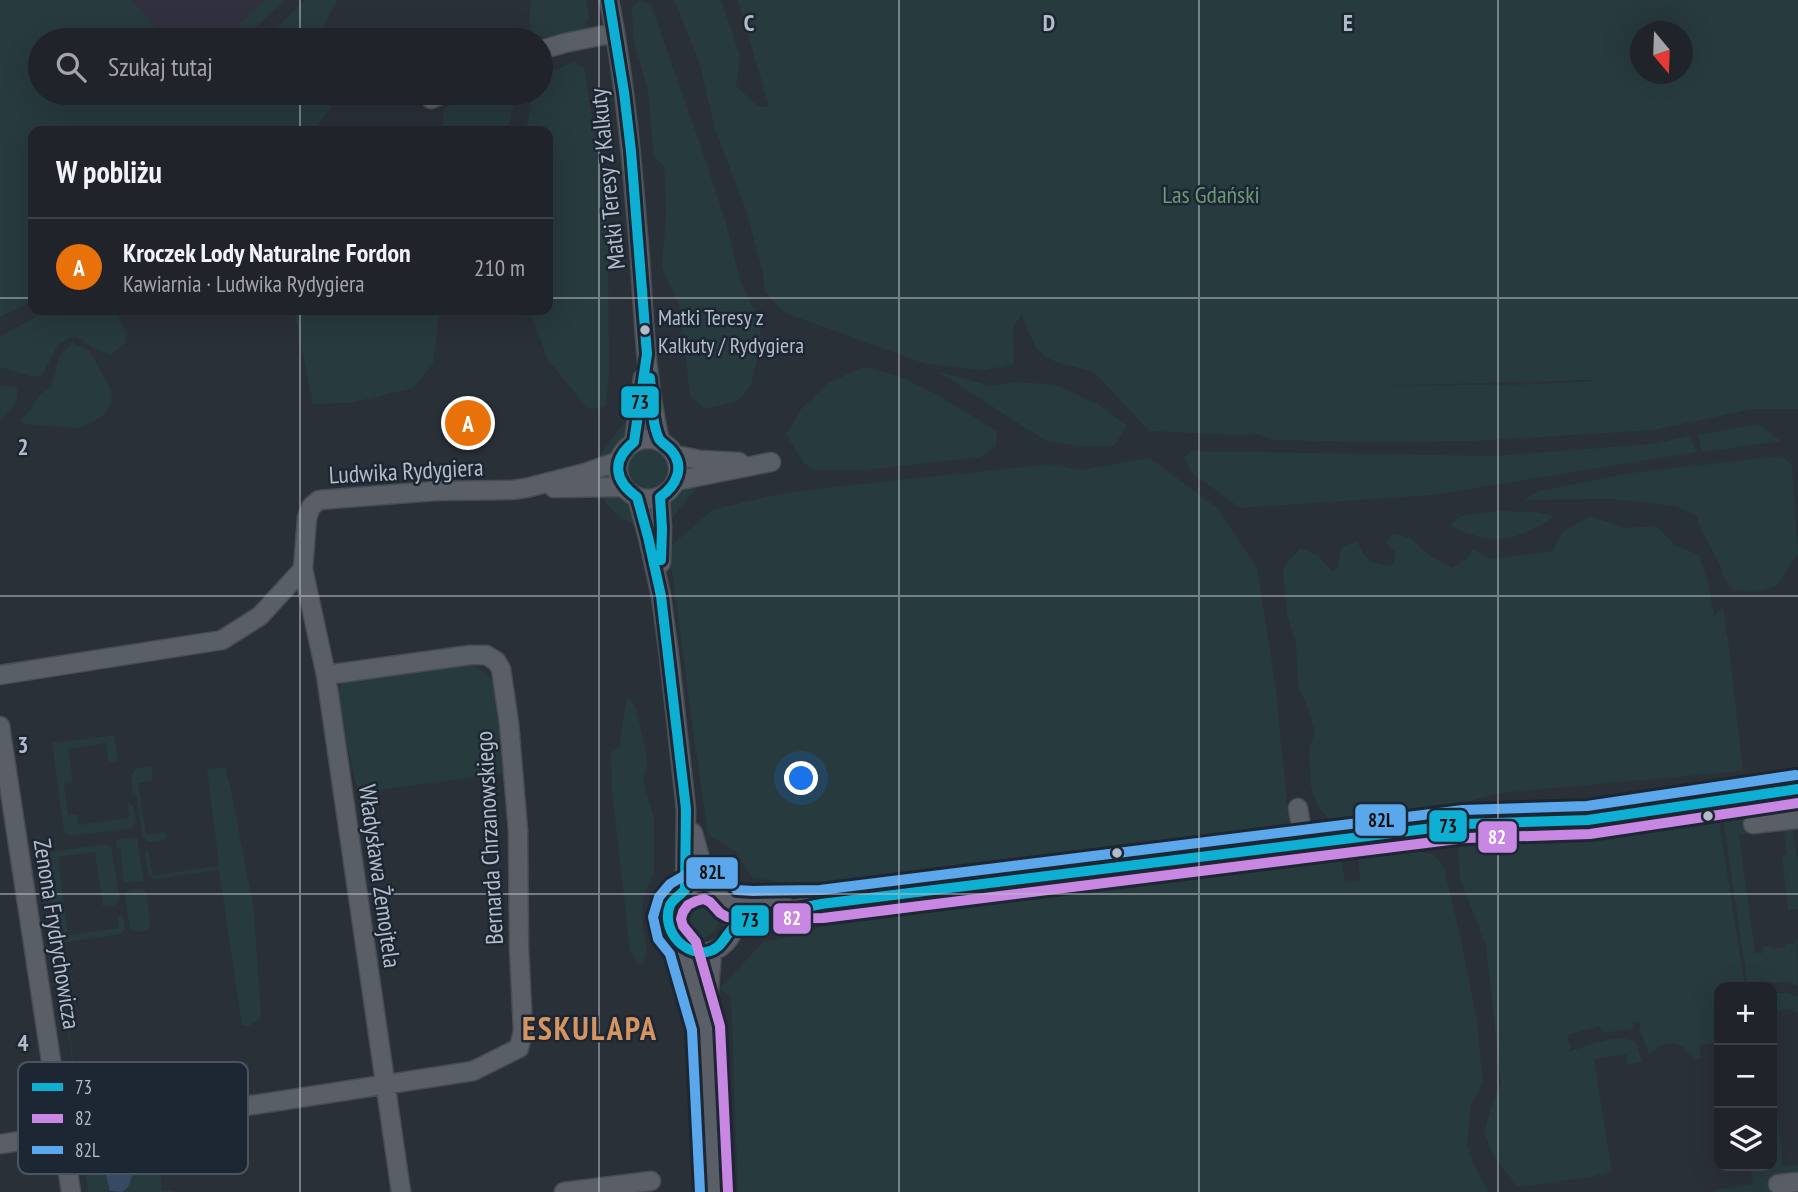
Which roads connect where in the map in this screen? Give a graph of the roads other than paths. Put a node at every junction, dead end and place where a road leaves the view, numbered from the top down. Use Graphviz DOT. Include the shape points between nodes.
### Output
graph roads {
  1 [pos="609,0"];
  2 [pos="614,33"];
  3 [pos="553,46"];
  4 [pos="647,354"];
  5 [pos="660,441"];
  6 [pos="634,442"];
  7 [pos="676,456"];
  8 [pos="619,461"];
  9 [pos="676,481"];
  10 [pos="526,488"];
  11 [pos="630,492"];
  12 [pos="660,497"];
  13 [pos="303,569"];
  14 [pos="661,596"];
  15 [pos="0,675"];
  16 [pos="326,675"];
  17 [pos="0,726"];
  18 [pos="1798,789"];
  19 [pos="1298,808"];
  20 [pos="686,809"];
  21 [pos="1798,819"];
  22 [pos="1752,824"];
  23 [pos="1304,844"];
  24 [pos="708,886"];
  25 [pos="685,890"];
  26 [pos="730,903"];
  27 [pos="821,904"];
  28 [pos="734,926"];
  29 [pos="683,947"];
  30 [pos="712,951"];
  31 [pos="706,1028"];
  32 [pos="51,1062"];
  33 [pos="386,1084"];
  34 [pos="248,1105"];
  35 [pos="18,1141"];
  36 [pos="0,1144"];
  37 [pos="68,1174"];
  38 [pos="651,1181"];
  39 [pos="1798,1182"];
  40 [pos="1778,1184"];
  41 [pos="71,1192"];
  42 [pos="401,1192"];
  43 [pos="564,1192"];
  44 [pos="714,1192"];
  1 -- 2 [label="street, Matki Teresy z Kalkuty"];
  2 -- 3 [label="street"];
  2 -- 4 [label="street, Matki Teresy z Kalkuty" via="631,151"];
  4 -- 5 [label="street, Matki Teresy z Kalkuty"];
  4 -- 6 [label="street, Matki Teresy z Kalkuty"];
  5 -- 6 [label="street" via="645,438"];
  5 -- 7 [label="street"];
  6 -- 8 [label="street"];
  7 -- 9 [label="street"];
  7 -- 9 [label="street" via="767,463"];
  8 -- 10 [label="street, Ludwika Rydygiera"];
  8 -- 11 [label="street" via="620,480"];
  9 -- 12 [label="street"];
  10 -- 11 [label="street, Ludwika Rydygiera"];
  10 -- 13 [label="street, Ludwika Rydygiera" via="319,500 307,518"];
  11 -- 12 [label="street"];
  11 -- 14 [label="street" via="649,537"];
  12 -- 14 [label="street"];
  13 -- 15 [label="street" via="260,616 222,640"];
  13 -- 16 [label="street, Władysława Żemojtela"];
  14 -- 20 [label="street"];
  16 -- 33 [label="street, Władysława Żemojtela"];
  16 -- 33 [label="street, Bernarda Chrzanowskiego" via="486,655 496,661 503,681 518,831 523,1031 519,1048 473,1071"];
  17 -- 32 [label="street, Zenona Frydrychowicza"];
  18 -- 23 [label="street" via="1588,820 1465,824"];
  19 -- 23 [label="street"];
  20 -- 24 [label="street"];
  20 -- 25 [label="street"];
  21 -- 22 [label="street"];
  23 -- 27 [label="street"];
  24 -- 25 [label="street"];
  24 -- 26 [label="street" via="722,892"];
  25 -- 29 [label="street" via="673,900 667,919 674,939"];
  26 -- 27 [label="street"];
  26 -- 28 [label="street"];
  27 -- 28 [label="street"];
  28 -- 30 [label="street" via="730,937"];
  29 -- 30 [label="street"];
  29 -- 31 [label="street"];
  30 -- 31 [label="street"];
  31 -- 44 [label="street"];
  33 -- 34 [label="street"];
  33 -- 42 [label="street, Władysława Żemojtela"];
  35 -- 36 [label="street"];
  37 -- 41 [label="street, Zenona Frydrychowicza"];
  38 -- 43 [label="street"];
  39 -- 40 [label="street"];
}
